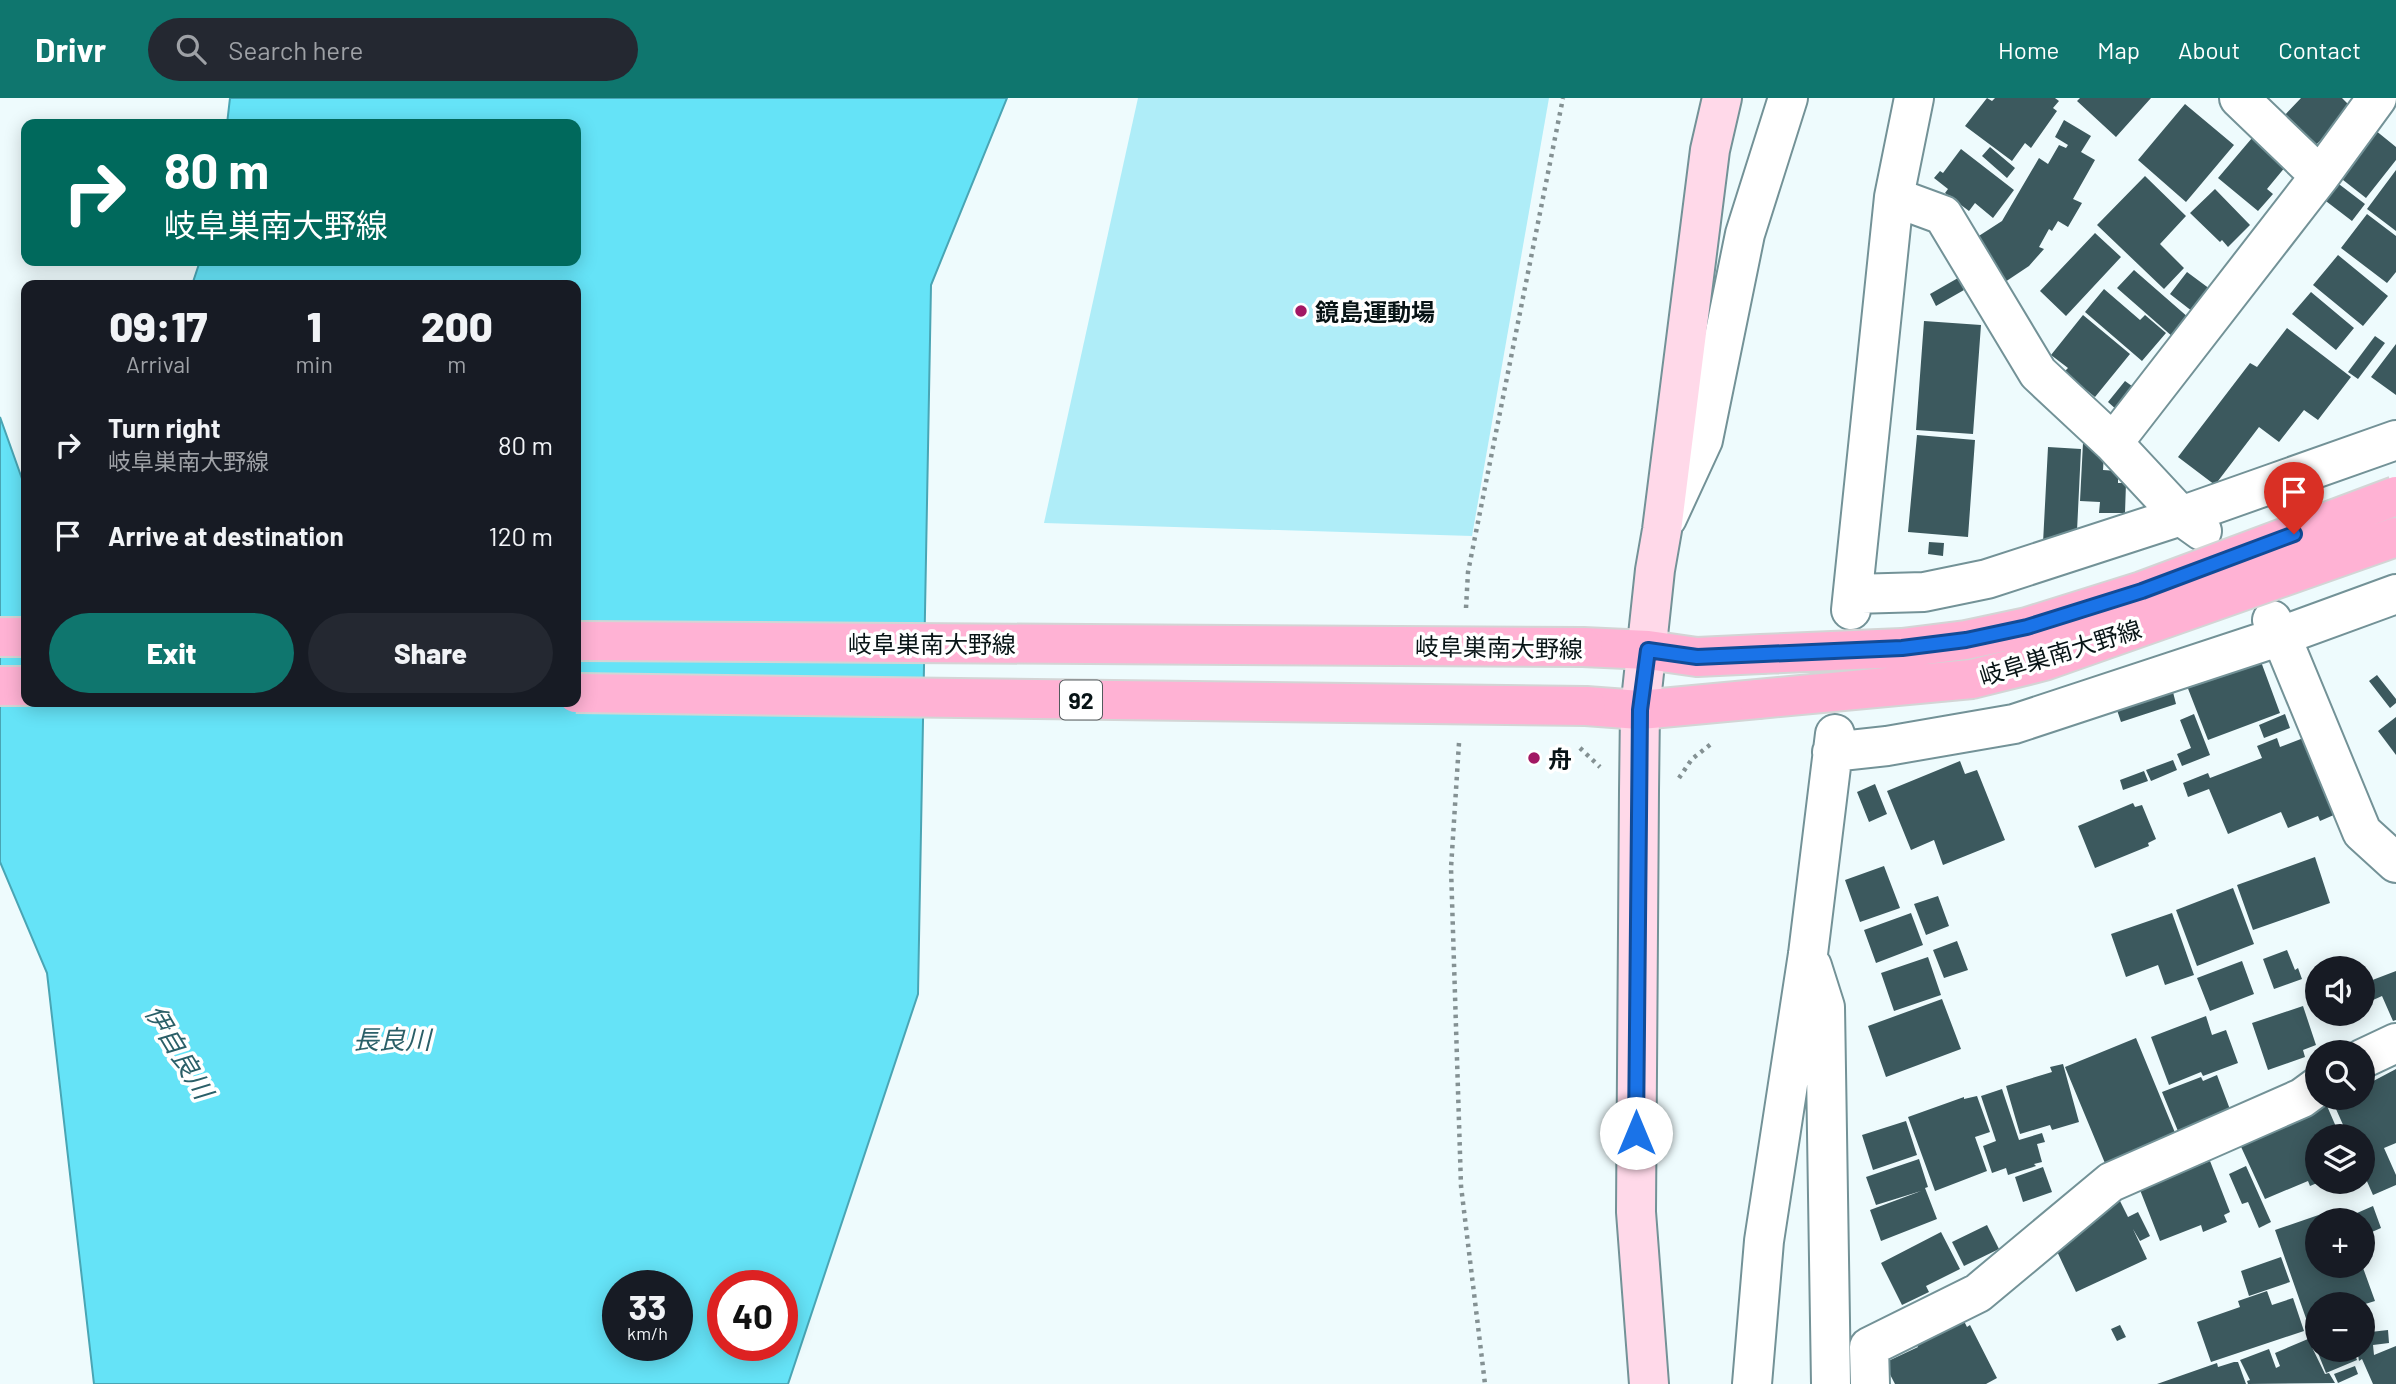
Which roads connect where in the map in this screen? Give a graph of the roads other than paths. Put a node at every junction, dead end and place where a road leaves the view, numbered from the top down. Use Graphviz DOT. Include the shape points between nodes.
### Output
graph roads {
  1 [pos="1722,98"];
  2 [pos="1788,98"];
  3 [pos="1914,98"];
  4 [pos="2239,98"];
  5 [pos="2375,101"];
  6 [pos="2320,176"];
  7 [pos="1894,197"];
  8 [pos="2396,440"];
  9 [pos="2113,443"];
  10 [pos="2396,496"];
  11 [pos="2192,523"];
  12 [pos="1662,530"];
  13 [pos="2396,537"];
  14 [pos="2396,594"];
  15 [pos="2277,628"];
  16 [pos="0,636"];
  17 [pos="21,637"];
  18 [pos="581,640"];
  19 [pos="1648,650"];
  20 [pos="0,686"];
  21 [pos="21,686"];
  22 [pos="581,693"];
  23 [pos="1640,710"];
  24 [pos="2396,863"];
  25 [pos="1808,954"];
  26 [pos="2396,1043"];
  27 [pos="2375,1053"];
  28 [pos="2305,1096"];
  29 [pos="1649,1384"];
  30 [pos="1752,1384"];
  31 [pos="1831,1384"];
  32 [pos="1870,1384"];
  1 -- 12 [label="street" via="1710,150"];
  2 -- 12 [label="street" via="1745,234 1703,440"];
  3 -- 7 [label="street"];
  4 -- 6 [label="street"];
  5 -- 6 [label="street"];
  6 -- 9 [label="street"];
  7 -- 9 [label="street" via="1943,215 2038,373"];
  7 -- 11 [label="street" via="1852,602 1987,579"];
  8 -- 11 [label="street"];
  9 -- 11 [label="street"];
  10 -- 19 [label="main road, 岐阜巣南大野線 / 92, bridge" via="2142,591 2027,627 1966,640 1902,648 1697,657"];
  12 -- 19 [label="street"];
  13 -- 23 [label="main road, 岐阜巣南大野線 / 92, bridge" via="2044,661 1972,679"];
  14 -- 15 [label="street"];
  15 -- 24 [label="street" via="2362,832"];
  15 -- 25 [label="street" via="2014,724 1887,746 1833,743"];
  16 -- 17 [label="main road"];
  18 -- 19 [label="main road, 岐阜巣南大野線 / 92, bridge"];
  19 -- 23 [label="street"];
  20 -- 21 [label="main road"];
  22 -- 23 [label="main road, 岐阜巣南大野線 / 92, bridge"];
  23 -- 29 [label="street" via="1636,1212"];
  25 -- 30 [label="street" via="1764,1241"];
  25 -- 31 [label="street" via="1825,1007"];
  26 -- 27 [label="street"];
  28 -- 32 [label="street" via="2111,1182 1978,1293 1869,1347"];
}
